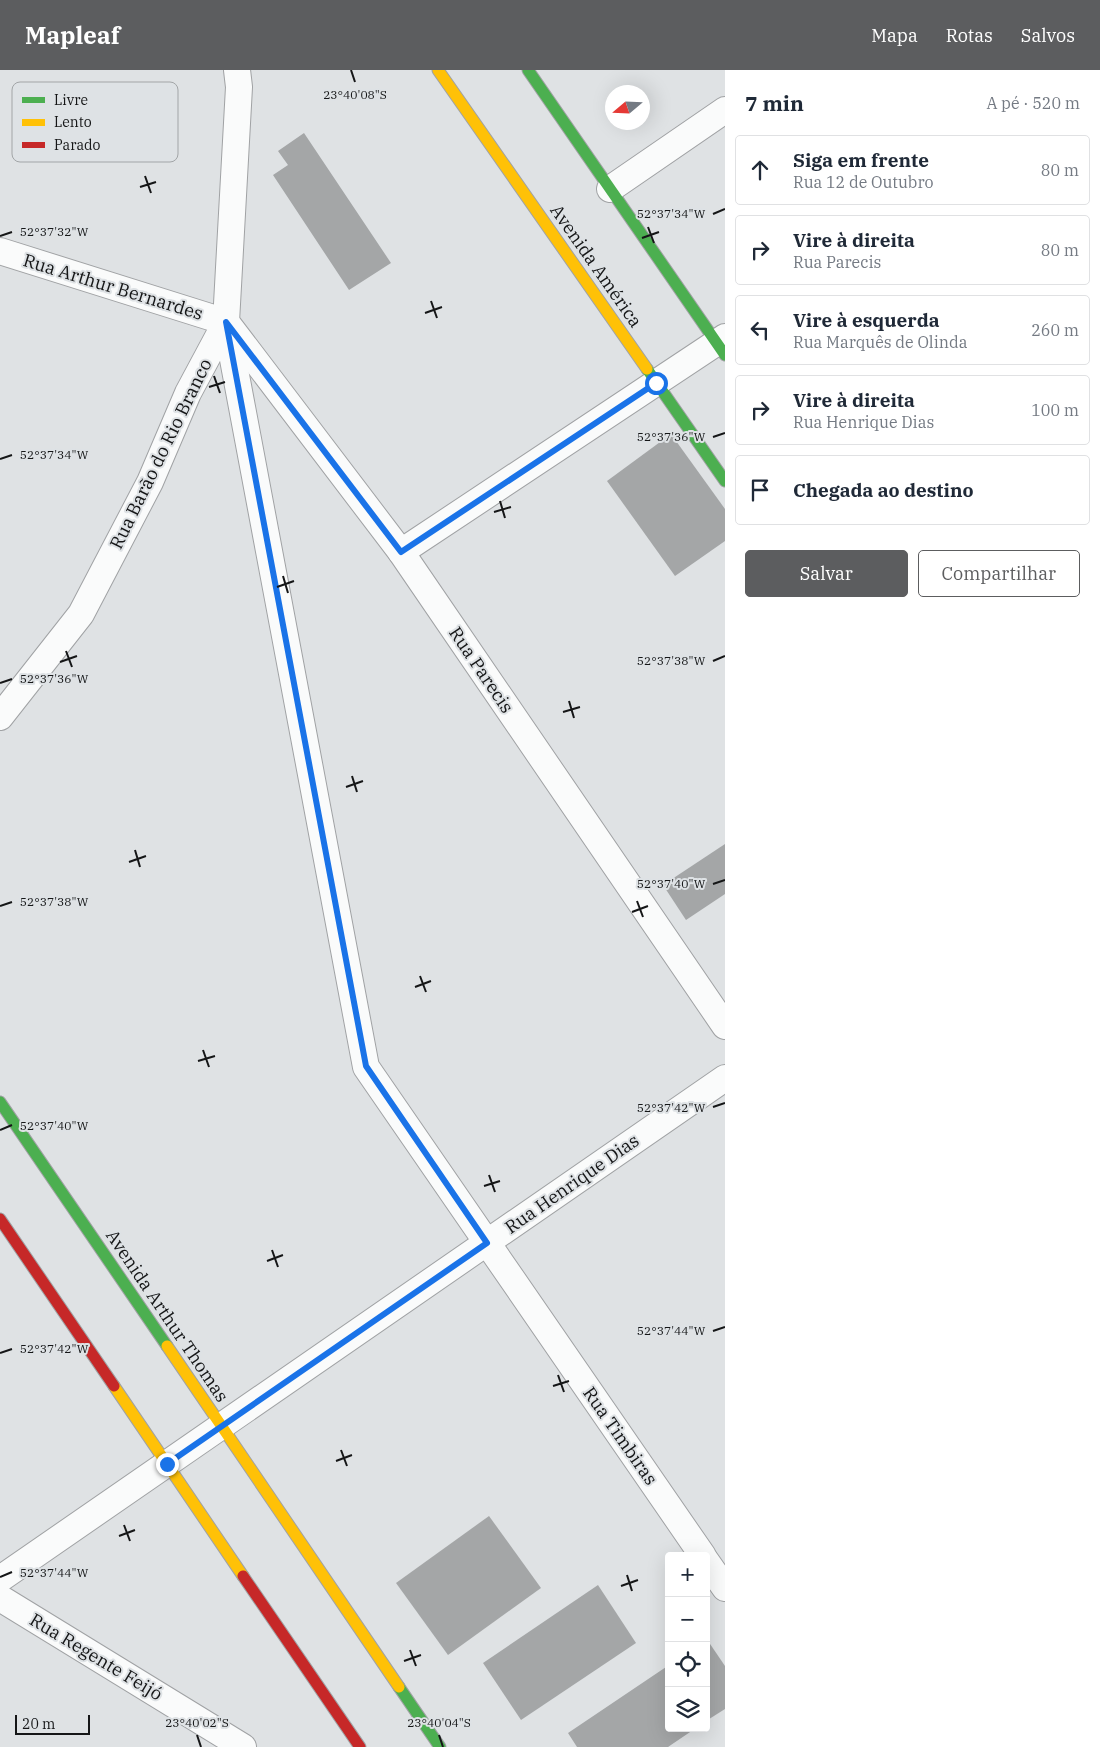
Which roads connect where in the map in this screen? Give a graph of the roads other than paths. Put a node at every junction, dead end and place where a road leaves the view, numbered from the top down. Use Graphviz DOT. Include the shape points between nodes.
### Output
graph roads {
  1 [pos="237,70"];
  2 [pos="438,70"];
  3 [pos="528,70"];
  4 [pos="725,110"];
  5 [pos="610,189"];
  6 [pos="0,251"];
  7 [pos="226,322"];
  8 [pos="722,345"];
  9 [pos="656,383"];
  10 [pos="725,481"];
  11 [pos="401,552"];
  12 [pos="0,717"];
  13 [pos="725,1026"];
  14 [pos="725,1078"];
  15 [pos="0,1102"];
  16 [pos="0,1219"];
  17 [pos="487,1243"];
  18 [pos="221,1426"];
  19 [pos="167,1464"];
  20 [pos="700,1552"];
  21 [pos="710,1567"];
  22 [pos="0,1578"];
  23 [pos="725,1588"];
  24 [pos="0,1598"];
  25 [pos="243,1747"];
  26 [pos="360,1747"];
  27 [pos="440,1747"];
  1 -- 7 [label="street, Rua Barão do Rio Branco" via="239,87"];
  2 -- 9 [label="main road, Avenida América"];
  3 -- 5 [label="main road"];
  4 -- 5 [label="street"];
  5 -- 8 [label="main road"];
  6 -- 7 [label="street, Rua Arthur Bernardes"];
  7 -- 11 [label="street, Rua Parecis"];
  7 -- 12 [label="street, Rua Barão do Rio Branco" via="188,392 150,482 81,614"];
  7 -- 17 [label="street, Rua Timbiras" via="366,1066"];
  8 -- 9 [label="street"];
  9 -- 10 [label="main road, Avenida América"];
  9 -- 11 [label="street"];
  11 -- 13 [label="street, Rua Parecis"];
  14 -- 17 [label="street, Rua Henrique Dias"];
  15 -- 18 [label="main road, Avenida Arthur Thomas"];
  16 -- 19 [label="main road"];
  17 -- 18 [label="street, Rua Henrique Dias"];
  17 -- 20 [label="street, Rua Timbiras"];
  18 -- 19 [label="street, Rua Henrique Dias"];
  18 -- 27 [label="main road, Avenida Arthur Thomas"];
  19 -- 22 [label="street, Rua Henrique Dias"];
  19 -- 26 [label="main road"];
  21 -- 23 [label="street"];
  24 -- 25 [label="street, Rua Regente Feijó"];
}
